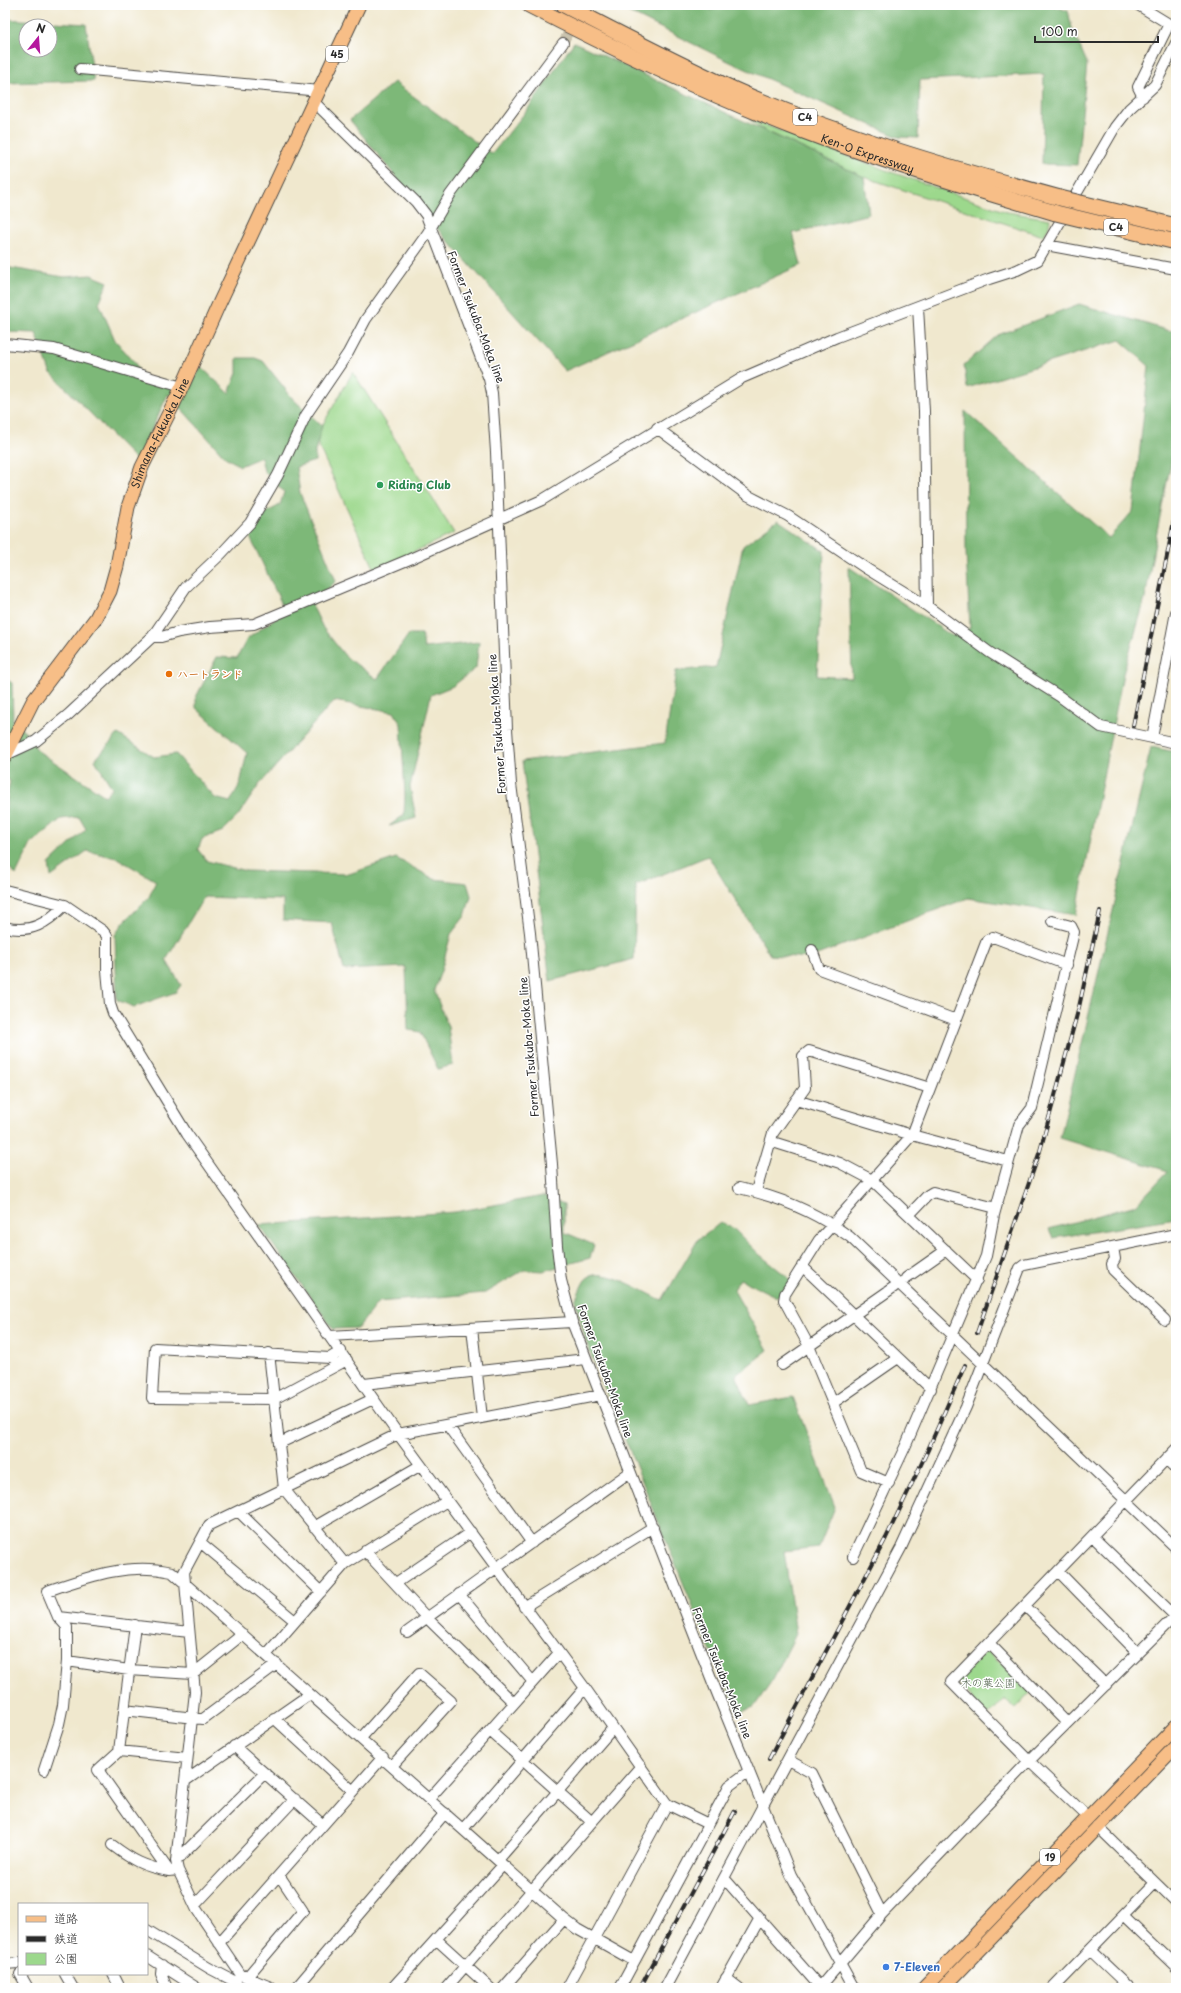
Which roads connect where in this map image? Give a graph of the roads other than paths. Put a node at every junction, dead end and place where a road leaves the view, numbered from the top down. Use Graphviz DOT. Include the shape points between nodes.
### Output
graph roads {
  1 [pos="359,5"];
  2 [pos="529,5"];
  3 [pos="564,5"];
  4 [pos="1138,5"];
  5 [pos="563,43"];
  6 [pos="1176,43"];
  7 [pos="80,69"];
  8 [pos="320,91"];
  9 [pos="1143,97"];
  10 [pos="315,103"];
  11 [pos="1176,226"];
  12 [pos="430,228"];
  13 [pos="1176,242"];
  14 [pos="1046,245"];
  15 [pos="1176,269"];
  16 [pos="918,307"];
  17 [pos="5,344"];
  18 [pos="182,387"];
  19 [pos="657,428"];
  20 [pos="499,520"];
  21 [pos="927,606"];
  22 [pos="1176,612"];
  23 [pos="152,637"];
  24 [pos="1152,738"];
  25 [pos="1176,743"];
  26 [pos="6,756"];
  27 [pos="5,890"];
  28 [pos="65,905"];
  29 [pos="1052,921"];
  30 [pos="5,928"];
  31 [pos="812,950"];
  32 [pos="1067,965"];
  33 [pos="956,1020"];
  34 [pos="930,1088"];
  35 [pos="796,1100"];
  36 [pos="912,1135"];
  37 [pos="776,1143"];
  38 [pos="1008,1161"];
  39 [pos="872,1180"];
  40 [pos="739,1188"];
  41 [pos="756,1191"];
  42 [pos="996,1208"];
  43 [pos="909,1215"];
  44 [pos="833,1224"];
  45 [pos="1176,1234"];
  46 [pos="1113,1247"];
  47 [pos="946,1250"];
  48 [pos="802,1266"];
  49 [pos="906,1278"];
  50 [pos="976,1280"];
  51 [pos="894,1287"];
  52 [pos="853,1315"];
  53 [pos="1165,1320"];
  54 [pos="572,1322"];
  55 [pos="472,1328"];
  56 [pos="954,1334"];
  57 [pos="330,1336"];
  58 [pos="809,1346"];
  59 [pos="269,1354"];
  60 [pos="344,1356"];
  61 [pos="898,1358"];
  62 [pos="586,1359"];
  63 [pos="984,1363"];
  64 [pos="782,1365"];
  65 [pos="477,1372"];
  66 [pos="364,1384"];
  67 [pos="931,1389"];
  68 [pos="601,1395"];
  69 [pos="274,1399"];
  70 [pos="373,1399"];
  71 [pos="833,1403"];
  72 [pos="482,1418"];
  73 [pos="448,1426"];
  74 [pos="398,1434"];
  75 [pos="280,1443"];
  76 [pos="1176,1449"];
  77 [pos="1166,1459"];
  78 [pos="421,1465"];
  79 [pos="1176,1469"];
  80 [pos="630,1472"];
  81 [pos="889,1483"];
  82 [pos="284,1489"];
  83 [pos="1127,1500"];
  84 [pos="447,1501"];
  85 [pos="238,1511"];
  86 [pos="314,1527"];
  87 [pos="653,1528"];
  88 [pos="471,1532"];
  89 [pos="1092,1536"];
  90 [pos="200,1542"];
  91 [pos="532,1543"];
  92 [pos="1176,1548"];
  93 [pos="365,1551"];
  94 [pos="853,1557"];
  95 [pos="345,1564"];
  96 [pos="496,1567"];
  97 [pos="1058,1571"];
  98 [pos="185,1582"];
  99 [pos="396,1583"];
  100 [pos="321,1592"];
  101 [pos="459,1594"];
  102 [pos="1025,1606"];
  103 [pos="524,1608"];
  104 [pos="1175,1616"];
  105 [pos="58,1617"];
  106 [pos="427,1618"];
  107 [pos="295,1621"];
  108 [pos="135,1625"];
  109 [pos="189,1632"];
  110 [pos="407,1632"];
  111 [pos="243,1634"];
  112 [pos="989,1643"];
  113 [pos="1138,1653"];
  114 [pos="558,1654"];
  115 [pos="266,1655"];
  116 [pos="67,1661"];
  117 [pos="277,1664"];
  118 [pos="129,1670"];
  119 [pos="193,1674"];
  120 [pos="533,1682"];
  121 [pos="1106,1685"];
  122 [pos="585,1688"];
  123 [pos="310,1694"];
  124 [pos="514,1703"];
  125 [pos="124,1710"];
  126 [pos="274,1718"];
  127 [pos="191,1719"];
  128 [pos="1067,1723"];
  129 [pos="1176,1726"];
  130 [pos="614,1728"];
  131 [pos="490,1731"];
  132 [pos="360,1738"];
  133 [pos="234,1746"];
  134 [pos="1176,1746"];
  135 [pos="119,1751"];
  136 [pos="383,1757"];
  137 [pos="187,1758"];
  138 [pos="522,1760"];
  139 [pos="788,1760"];
  140 [pos="1029,1761"];
  141 [pos="392,1766"];
  142 [pos="641,1766"];
  143 [pos="44,1770"];
  144 [pos="749,1771"];
  145 [pos="265,1773"];
  146 [pos="185,1781"];
  147 [pos="353,1791"];
  148 [pos="558,1792"];
  149 [pos="295,1799"];
  150 [pos="430,1799"];
  151 [pos="667,1804"];
  152 [pos="763,1807"];
  153 [pos="445,1813"];
  154 [pos="1088,1817"];
  155 [pos="592,1822"];
  156 [pos="708,1824"];
  157 [pos="324,1825"];
  158 [pos="1097,1826"];
  159 [pos="463,1829"];
  160 [pos="112,1845"];
  161 [pos="501,1862"];
  162 [pos="174,1867"];
  163 [pos="279,1875"];
  164 [pos="724,1878"];
  165 [pos="1155,1883"];
  166 [pos="532,1890"];
  167 [pos="1176,1903"];
  168 [pos="195,1905"];
  169 [pos="882,1914"];
  170 [pos="1122,1916"];
  171 [pos="760,1918"];
  172 [pos="564,1919"];
  173 [pos="148,1931"];
  174 [pos="436,1939"];
  175 [pos="593,1939"];
  176 [pos="219,1943"];
  177 [pos="1090,1950"];
  178 [pos="148,1957"];
  179 [pos="634,1962"];
  180 [pos="839,1962"];
  181 [pos="18,1963"];
  182 [pos="5,1964"];
  183 [pos="162,1965"];
  184 [pos="465,1966"];
  185 [pos="1176,1967"];
  186 [pos="21,1975"];
  187 [pos="66,1975"];
  188 [pos="114,1975"];
  189 [pos="726,1978"];
  190 [pos="238,1980"];
  191 [pos="1058,1986"];
  192 [pos="820,1987"];
  193 [pos="28,1988"];
  194 [pos="73,1988"];
  195 [pos="120,1988"];
  196 [pos="167,1988"];
  197 [pos="197,1988"];
  198 [pos="273,1988"];
  199 [pos="296,1988"];
  200 [pos="392,1988"];
  201 [pos="446,1988"];
  202 [pos="490,1988"];
  203 [pos="503,1988"];
  204 [pos="567,1988"];
  205 [pos="620,1988"];
  206 [pos="665,1988"];
  207 [pos="721,1988"];
  208 [pos="739,1988"];
  209 [pos="854,1988"];
  210 [pos="924,1988"];
  211 [pos="942,1988"];
  212 [pos="1130,1988"];
  1 -- 8 [label="main road, 45"];
  2 -- 13 [label="highway, Ken-O Expressway / C4, bridge" via="620,52 800,129 950,182 1056,213"];
  3 -- 11 [label="highway, Ken-O Expressway / C4, bridge" via="664,57 736,90 878,144 1060,198"];
  4 -- 9 [label="street" via="1169,24 1138,87"];
  5 -- 12 [label="street" via="468,170"];
  6 -- 9 [label="street" via="1155,85"];
  7 -- 8 [label="street"];
  8 -- 10 [label="main road, 45"];
  9 -- 14 [label="street" via="1128,109 1115,127"];
  10 -- 12 [label="street, Former Tsukuba-Moka line" via="416,202 426,215"];
  10 -- 18 [label="main road, Shimana-Fukuoka Line" via="224,292"];
  12 -- 20 [label="street, Former Tsukuba-Moka line" via="489,378"];
  12 -- 23 [label="street" via="366,319 348,353 306,415 278,475 250,523 186,587"];
  14 -- 15 [label="street"];
  14 -- 16 [label="street" via="1038,260"];
  16 -- 19 [label="street" via="742,378"];
  16 -- 21 [label="street" via="924,411"];
  17 -- 18 [label="street" via="54,348"];
  18 -- 26 [label="main road, Shimana-Fukuoka Line" via="134,488 117,566 104,604 33,701"];
  19 -- 20 [label="street" via="542,500"];
  19 -- 21 [label="street" via="748,495 788,516"];
  20 -- 23 [label="street" via="254,624 210,627"];
  20 -- 54 [label="street, Former Tsukuba-Moka line" via="511,784 530,933 552,1164 557,1246 561,1280"];
  21 -- 24 [label="street" via="989,652 1060,696 1100,727"];
  22 -- 24 [label="street"];
  23 -- 26 [label="street" via="36,742"];
  24 -- 25 [label="street"];
  27 -- 28 [label="street"];
  28 -- 30 [label="street" via="45,923 21,929"];
  28 -- 57 [label="street" via="107,936 110,1004 124,1033 187,1134"];
  29 -- 32 [label="street" via="1071,926 1074,932"];
  31 -- 33 [label="street" via="819,969"];
  32 -- 33 [label="street" via="993,937 987,940"];
  32 -- 38 [label="street" via="1032,1108 1019,1125"];
  33 -- 34 [label="street"];
  34 -- 35 [label="street" via="809,1051 803,1056 805,1088"];
  34 -- 36 [label="street"];
  35 -- 36 [label="street"];
  35 -- 41 [label="street" via="774,1133"];
  36 -- 38 [label="street"];
  36 -- 39 [label="street"];
  37 -- 39 [label="street" via="845,1165"];
  38 -- 42 [label="street"];
  39 -- 43 [label="street"];
  39 -- 44 [label="street"];
  40 -- 41 [label="street"];
  41 -- 44 [label="street" via="790,1202"];
  42 -- 43 [label="street" via="933,1192"];
  42 -- 50 [label="street" via="986,1256"];
  43 -- 47 [label="street"];
  44 -- 48 [label="street"];
  44 -- 56 [label="street" via="862,1247"];
  45 -- 46 [label="street"];
  46 -- 53 [label="street" via="1113,1270"];
  46 -- 63 [label="street" via="1024,1265 1020,1268"];
  47 -- 49 [label="street"];
  47 -- 50 [label="street"];
  48 -- 52 [label="street"];
  48 -- 58 [label="street" via="784,1300"];
  50 -- 56 [label="street"];
  51 -- 52 [label="street"];
  52 -- 58 [label="street"];
  52 -- 61 [label="street"];
  54 -- 55 [label="street"];
  54 -- 62 [label="street, Former Tsukuba-Moka line"];
  55 -- 57 [label="street"];
  55 -- 65 [label="street"];
  56 -- 63 [label="street"];
  56 -- 67 [label="street"];
  57 -- 60 [label="street"];
  58 -- 64 [label="street"];
  58 -- 71 [label="street"];
  59 -- 60 [label="street" via="330,1358"];
  59 -- 69 [label="street"];
  59 -- 69 [label="street" via="154,1348 152,1398"];
  60 -- 66 [label="street"];
  60 -- 69 [label="street"];
  61 -- 67 [label="street"];
  61 -- 71 [label="street"];
  62 -- 65 [label="street"];
  62 -- 68 [label="street, Former Tsukuba-Moka line"];
  63 -- 83 [label="street"];
  63 -- 139 [label="street" via="901,1548"];
  65 -- 66 [label="street"];
  65 -- 72 [label="street"];
  66 -- 70 [label="street"];
  67 -- 81 [label="street"];
  68 -- 72 [label="street"];
  68 -- 80 [label="street, Former Tsukuba-Moka line"];
  69 -- 75 [label="street"];
  70 -- 74 [label="street"];
  70 -- 75 [label="street"];
  71 -- 81 [label="street" via="861,1471"];
  72 -- 73 [label="street"];
  73 -- 74 [label="street"];
  73 -- 91 [label="street"];
  74 -- 78 [label="street"];
  74 -- 82 [label="street"];
  75 -- 82 [label="street"];
  76 -- 77 [label="street"];
  77 -- 79 [label="street"];
  77 -- 83 [label="street"];
  78 -- 84 [label="street"];
  78 -- 86 [label="street"];
  80 -- 87 [label="street, Former Tsukuba-Moka line"];
  80 -- 91 [label="street"];
  81 -- 94 [label="street"];
  82 -- 85 [label="street"];
  82 -- 86 [label="street"];
  83 -- 89 [label="street"];
  83 -- 92 [label="street"];
  84 -- 88 [label="street"];
  84 -- 93 [label="street"];
  85 -- 90 [label="street" via="210,1524"];
  85 -- 100 [label="street"];
  86 -- 95 [label="street"];
  87 -- 103 [label="street"];
  87 -- 144 [label="street, Former Tsukuba-Moka line" via="712,1683"];
  88 -- 96 [label="street"];
  88 -- 99 [label="street"];
  89 -- 97 [label="street"];
  89 -- 104 [label="street"];
  90 -- 98 [label="street" via="184,1572"];
  90 -- 107 [label="street"];
  91 -- 96 [label="street"];
  93 -- 95 [label="street"];
  93 -- 99 [label="street"];
  95 -- 100 [label="street"];
  96 -- 101 [label="street"];
  96 -- 103 [label="street"];
  97 -- 102 [label="street"];
  97 -- 113 [label="street"];
  98 -- 105 [label="street" via="172,1572 162,1570 112,1570 47,1591"];
  98 -- 109 [label="street"];
  98 -- 111 [label="street"];
  99 -- 106 [label="street"];
  100 -- 107 [label="street"];
  101 -- 106 [label="street"];
  101 -- 120 [label="street"];
  102 -- 112 [label="street"];
  102 -- 121 [label="street"];
  103 -- 114 [label="street"];
  104 -- 113 [label="street"];
  105 -- 108 [label="street"];
  105 -- 116 [label="street" via="67,1627"];
  106 -- 110 [label="street"];
  106 -- 124 [label="street"];
  107 -- 115 [label="street"];
  108 -- 109 [label="street"];
  108 -- 118 [label="street"];
  109 -- 119 [label="street"];
  111 -- 115 [label="street"];
  111 -- 119 [label="street"];
  112 -- 128 [label="street"];
  112 -- 140 [label="street" via="951,1682"];
  113 -- 121 [label="street"];
  114 -- 120 [label="street"];
  114 -- 122 [label="street"];
  115 -- 117 [label="street"];
  116 -- 118 [label="street"];
  116 -- 143 [label="street" via="59,1724"];
  117 -- 123 [label="street"];
  117 -- 127 [label="street" via="203,1719"];
  118 -- 119 [label="street"];
  118 -- 125 [label="street"];
  119 -- 127 [label="street" via="195,1692"];
  120 -- 124 [label="street"];
  121 -- 128 [label="street"];
  122 -- 130 [label="street"];
  122 -- 138 [label="street"];
  123 -- 126 [label="street"];
  123 -- 132 [label="street"];
  124 -- 131 [label="street"];
  125 -- 127 [label="street"];
  125 -- 135 [label="street"];
  126 -- 133 [label="street"];
  126 -- 147 [label="street"];
  127 -- 137 [label="street"];
  128 -- 140 [label="street"];
  129 -- 154 [label="main road, 19"];
  130 -- 142 [label="street"];
  130 -- 148 [label="street"];
  131 -- 138 [label="street"];
  131 -- 150 [label="street"];
  132 -- 136 [label="street"];
  132 -- 141 [label="street" via="419,1673 451,1700"];
  133 -- 145 [label="street"];
  133 -- 146 [label="street"];
  134 -- 158 [label="main road, 19"];
  135 -- 137 [label="street"];
  135 -- 162 [label="street" via="98,1770"];
  136 -- 141 [label="street"];
  136 -- 147 [label="street"];
  137 -- 146 [label="street"];
  138 -- 148 [label="street"];
  138 -- 159 [label="street"];
  139 -- 152 [label="street"];
  139 -- 169 [label="street" via="812,1773"];
  140 -- 154 [label="street"];
  140 -- 169 [label="street"];
  141 -- 150 [label="street"];
  142 -- 151 [label="street"];
  142 -- 155 [label="street"];
  144 -- 152 [label="street, Former Tsukuba-Moka line"];
  144 -- 156 [label="street" via="729,1786"];
  145 -- 149 [label="street"];
  145 -- 162 [label="street"];
  146 -- 162 [label="street"];
  147 -- 157 [label="street"];
  148 -- 155 [label="street"];
  148 -- 161 [label="street"];
  149 -- 157 [label="street"];
  149 -- 168 [label="street"];
  150 -- 153 [label="street"];
  151 -- 156 [label="street"];
  151 -- 175 [label="street"];
  152 -- 164 [label="street"];
  152 -- 180 [label="street, Former Tsukuba-Moka line" via="791,1875"];
  153 -- 159 [label="street"];
  153 -- 199 [label="street"];
  154 -- 210 [label="main road, 19"];
  155 -- 166 [label="street"];
  156 -- 179 [label="street"];
  157 -- 163 [label="street"];
  158 -- 165 [label="street"];
  158 -- 211 [label="main road, 19"];
  159 -- 161 [label="street"];
  160 -- 162 [label="street" via="136,1863 151,1868"];
  161 -- 166 [label="street"];
  161 -- 174 [label="street"];
  162 -- 168 [label="street"];
  163 -- 176 [label="street"];
  163 -- 190 [label="street" via="303,1911"];
  164 -- 171 [label="street"];
  164 -- 206 [label="street"];
  165 -- 167 [label="street"];
  165 -- 170 [label="street"];
  166 -- 172 [label="street"];
  166 -- 184 [label="street"];
  168 -- 176 [label="street"];
  169 -- 180 [label="street"];
  170 -- 177 [label="street"];
  170 -- 185 [label="street"];
  171 -- 189 [label="street"];
  171 -- 192 [label="street"];
  172 -- 175 [label="street"];
  172 -- 203 [label="street"];
  173 -- 190 [label="street" via="210,1968"];
  174 -- 184 [label="street"];
  174 -- 200 [label="street"];
  175 -- 179 [label="street"];
  175 -- 204 [label="street"];
  176 -- 190 [label="street"];
  177 -- 191 [label="street"];
  177 -- 212 [label="street"];
  178 -- 183 [label="street"];
  179 -- 205 [label="street"];
  180 -- 192 [label="street"];
  180 -- 209 [label="street, Former Tsukuba-Moka line"];
  181 -- 182 [label="street"];
  183 -- 196 [label="street" via="160,1974"];
  183 -- 197 [label="street"];
  184 -- 201 [label="street"];
  184 -- 202 [label="street"];
  186 -- 193 [label="street"];
  187 -- 194 [label="street"];
  188 -- 195 [label="street"];
  189 -- 207 [label="street"];
  189 -- 208 [label="street"];
  190 -- 198 [label="street"];
}
